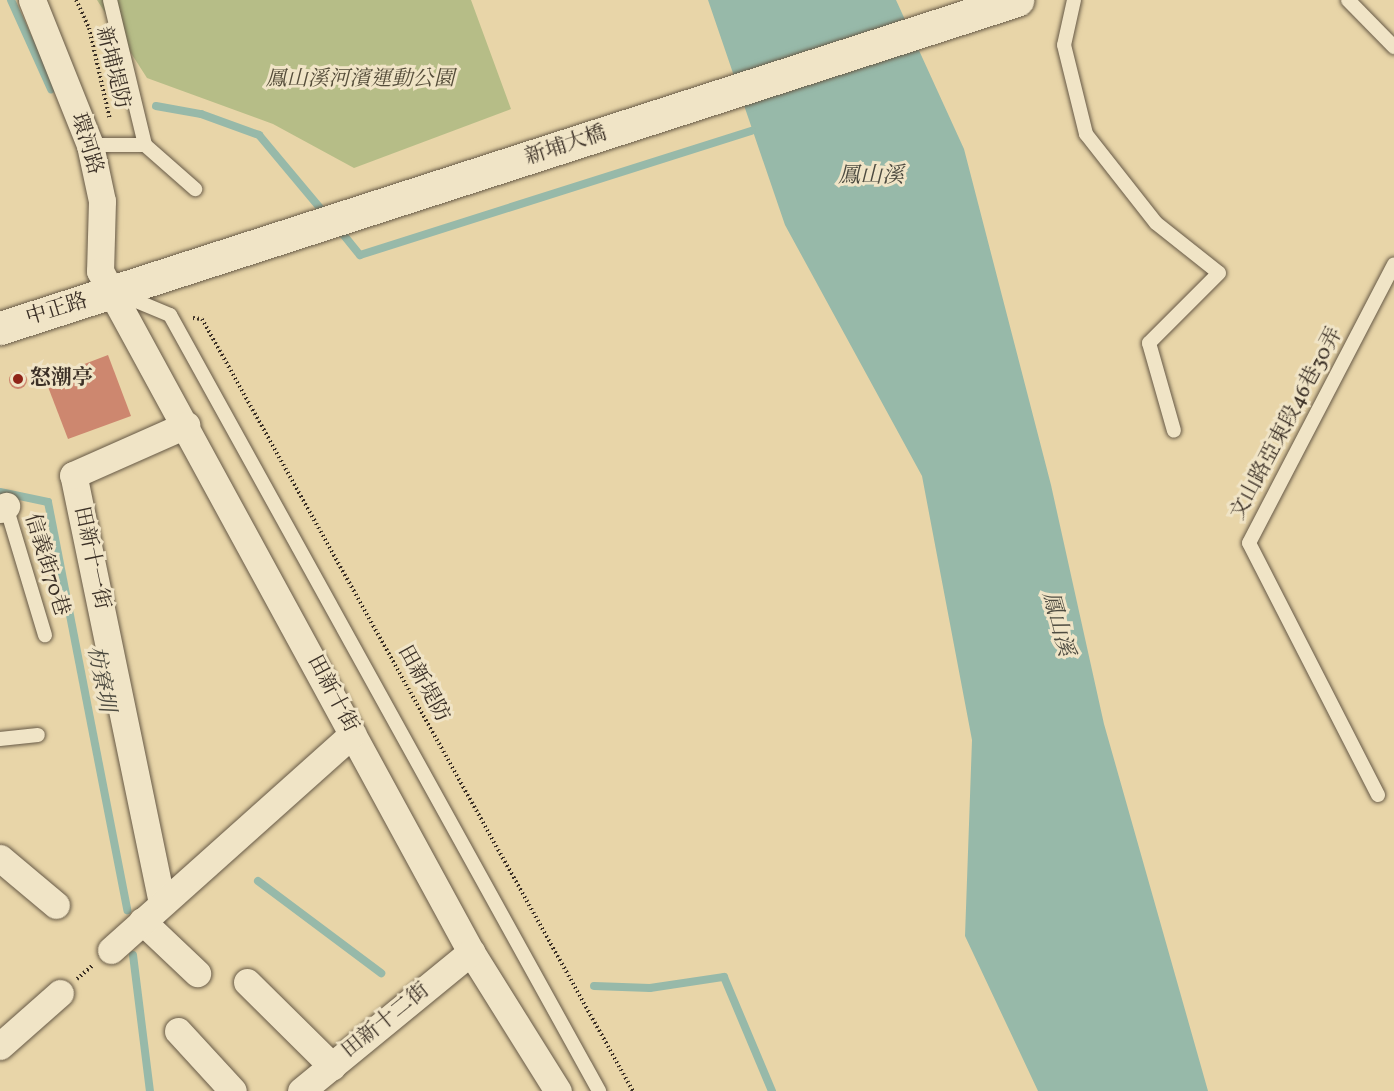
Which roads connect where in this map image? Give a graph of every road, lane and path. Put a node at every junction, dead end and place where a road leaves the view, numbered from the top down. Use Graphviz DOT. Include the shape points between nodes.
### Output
graph roads {
  1 [pos="32,0"];
  2 [pos="76,0"];
  3 [pos="110,0"];
  4 [pos="1017,0"];
  5 [pos="1074,0"];
  6 [pos="1348,0"];
  7 [pos="1394,47"];
  8 [pos="103,145"];
  9 [pos="145,145"];
  10 [pos="195,189"];
  11 [pos="1394,264"];
  12 [pos="114,292"];
  13 [pos="170,315"];
  14 [pos="0,327"];
  15 [pos="186,425"];
  16 [pos="1174,431"];
  17 [pos="3,508"];
  18 [pos="45,635"];
  19 [pos="353,734"];
  20 [pos="38,735"];
  21 [pos="0,739"];
  22 [pos="1378,795"];
  23 [pos="0,858"];
  24 [pos="162,903"];
  25 [pos="56,905"];
  26 [pos="142,921"];
  27 [pos="111,950"];
  28 [pos="471,952"];
  29 [pos="197,974"];
  30 [pos="247,982"];
  31 [pos="60,993"];
  32 [pos="178,1031"];
  33 [pos="0,1046"];
  34 [pos="332,1066"];
  35 [pos="233,1091"];
  36 [pos="301,1091"];
  37 [pos="558,1091"];
  38 [pos="599,1091"];
  39 [pos="633,1091"];
  1 -- 8 [label="street, 環河路"];
  2 -- 8 [label="path, 新埔堤防" via="89,28"];
  3 -- 9 [label="lane"];
  4 -- 12 [label="main road, 新埔大橋"];
  5 -- 16 [label="lane" via="1064,45 1086,134 1156,223 1219,273 1149,343"];
  6 -- 7 [label="lane"];
  8 -- 9 [label="lane"];
  8 -- 12 [label="street, 環河路" via="100,271"];
  9 -- 10 [label="lane"];
  11 -- 22 [label="lane, 文山路亞東段46巷30弄" via="1249,543"];
  12 -- 13 [label="lane"];
  12 -- 14 [label="main road, 中正路"];
  12 -- 15 [label="street, 田新十街"];
  13 -- 38 [label="lane"];
  13 -- 39 [label="path, 田新堤防" via="202,320"];
  15 -- 19 [label="street, 田新十街"];
  15 -- 24 [label="street, 田新十一街" via="74,476"];
  17 -- 18 [label="lane, 信義街70巷"];
  19 -- 24 [label="street"];
  19 -- 28 [label="street, 田新十街"];
  20 -- 21 [label="lane"];
  23 -- 25 [label="street"];
  24 -- 26 [label="street"];
  26 -- 27 [label="street"];
  26 -- 29 [label="street"];
  27 -- 31 [label="path"];
  28 -- 34 [label="street, 田新十二街"];
  28 -- 37 [label="street, 田新十街"];
  30 -- 34 [label="street"];
  31 -- 33 [label="street"];
  32 -- 35 [label="street"];
  34 -- 36 [label="street, 田新十二街"];
}
